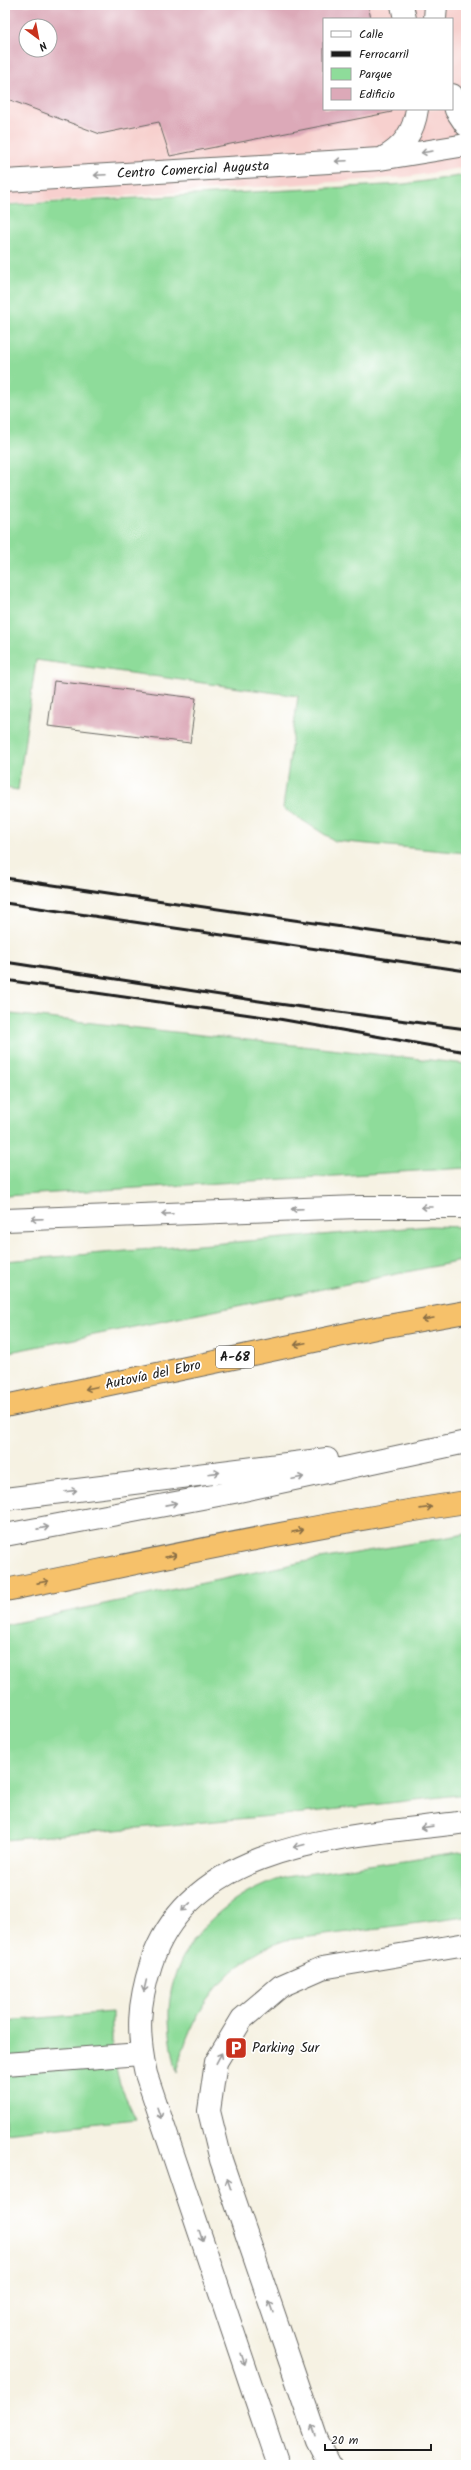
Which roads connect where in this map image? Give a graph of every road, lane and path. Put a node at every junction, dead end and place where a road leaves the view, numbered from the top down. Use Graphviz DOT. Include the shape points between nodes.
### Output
graph roads {
  1 [pos="402,5"];
  2 [pos="436,5"];
  3 [pos="405,18"];
  4 [pos="435,18"];
  5 [pos="453,99"];
  6 [pos="417,110"];
  7 [pos="466,125"];
  8 [pos="466,145"];
  9 [pos="380,159"];
  10 [pos="5,181"];
  11 [pos="466,1207"];
  12 [pos="5,1220"];
  13 [pos="466,1312"];
  14 [pos="5,1406"];
  15 [pos="466,1442"];
  16 [pos="5,1499"];
  17 [pos="466,1502"];
  18 [pos="5,1535"];
  19 [pos="5,1590"];
  20 [pos="466,1822"];
  21 [pos="466,1944"];
  22 [pos="141,2054"];
  23 [pos="5,2064"];
  24 [pos="278,2465"];
  25 [pos="330,2465"];
  1 -- 3 [label="street"];
  2 -- 4 [label="street"];
  5 -- 7 [label="street" via="456,110"];
  6 -- 9 [label="street" via="405,142 395,152"];
  8 -- 9 [label="street, Centro Comercial Augusta, one-way"];
  9 -- 10 [label="street, Centro Comercial Augusta, one-way"];
  11 -- 12 [label="street, one-way" via="358,1207"];
  13 -- 14 [label="highway, Autovía del Ebro / A-68, one-way" via="376,1328"];
  16 -- 15 [label="street, one-way"];
  18 -- 15 [label="street, one-way" via="234,1492"];
  19 -- 17 [label="highway, one-way" via="219,1546"];
  20 -- 22 [label="street, one-way" via="316,1842 269,1854 229,1872 182,1910 167,1928 156,1949 139,2010"];
  25 -- 21 [label="street, one-way" via="317,2440 221,2160 209,2111 216,2062 242,2020 281,1986 322,1968"];
  22 -- 23 [label="street"];
  22 -- 24 [label="street, one-way"];
}
